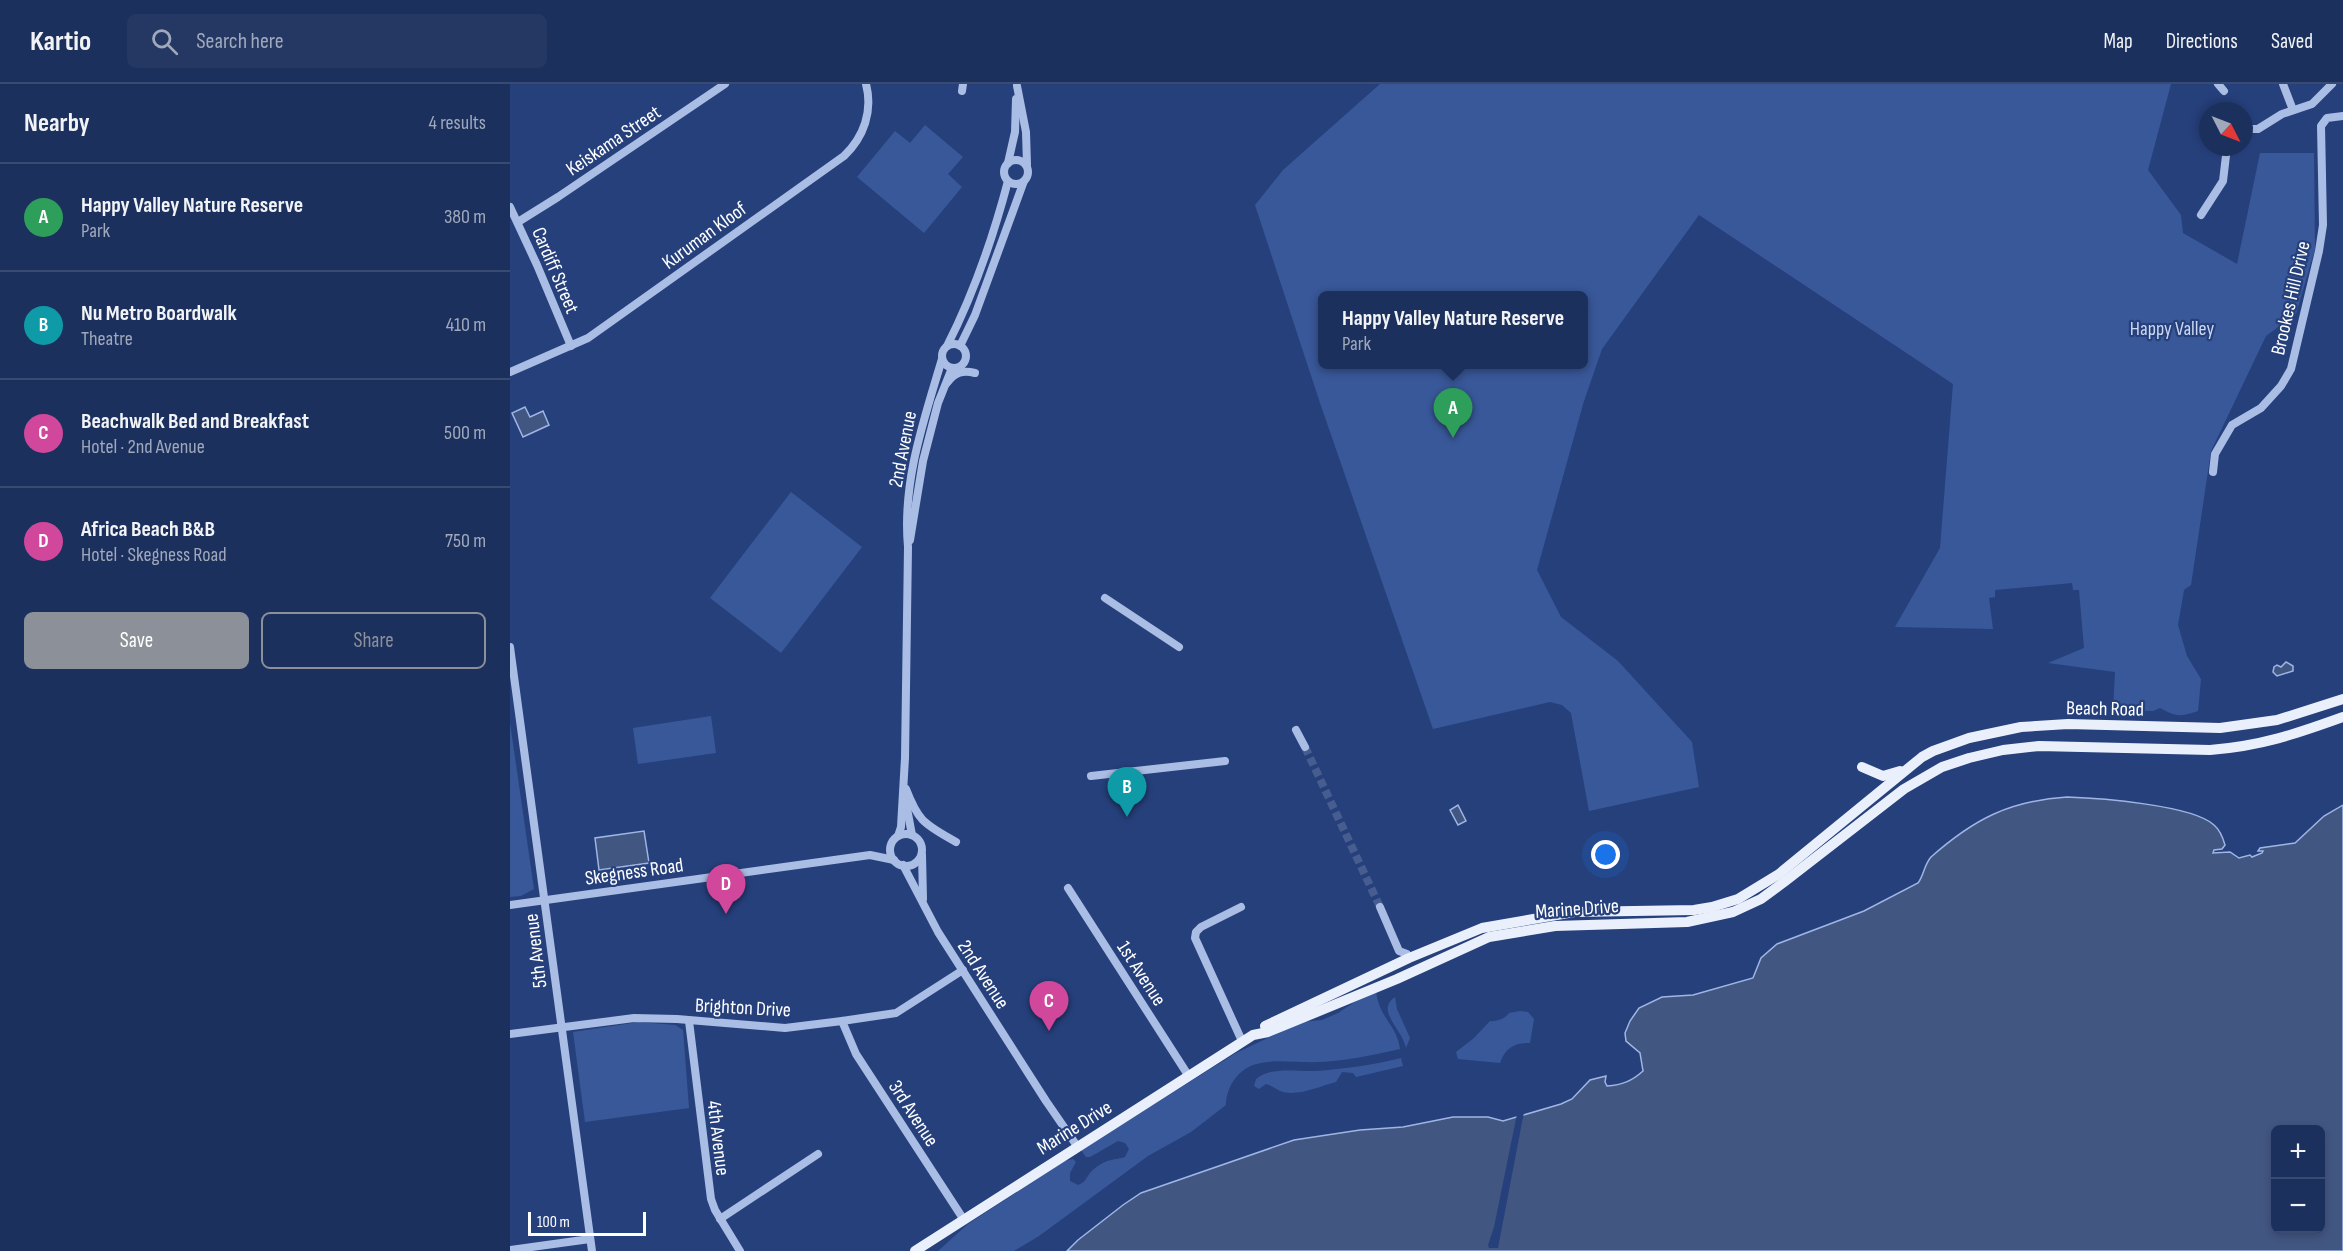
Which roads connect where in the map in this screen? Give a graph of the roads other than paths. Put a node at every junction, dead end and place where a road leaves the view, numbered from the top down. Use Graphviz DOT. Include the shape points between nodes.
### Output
graph roads {
  1 [pos="725,84"];
  2 [pos="866,84"];
  3 [pos="2283,84"];
  4 [pos="2332,84"];
  5 [pos="1017,85"];
  6 [pos="2293,110"];
  7 [pos="2343,116"];
  8 [pos="2253,129"];
  9 [pos="2226,156"];
  10 [pos="1008,163"];
  11 [pos="1027,165"];
  12 [pos="1008,181"];
  13 [pos="1024,182"];
  14 [pos="510,207"];
  15 [pos="2201,215"];
  16 [pos="518,222"];
  17 [pos="571,346"];
  18 [pos="947,346"];
  19 [pos="960,346"];
  20 [pos="942,359"];
  21 [pos="952,368"];
  22 [pos="510,372"];
  23 [pos="975,373"];
  24 [pos="938,403"];
  25 [pos="917,470"];
  26 [pos="2213,472"];
  27 [pos="1105,598"];
  28 [pos="510,647"];
  29 [pos="1179,647"];
  30 [pos="2343,699"];
  31 [pos="2343,717"];
  32 [pos="1296,730"];
  33 [pos="1305,747"];
  34 [pos="1225,761"];
  35 [pos="1862,767"];
  36 [pos="1906,770"];
  37 [pos="1091,776"];
  38 [pos="904,790"];
  39 [pos="1880,791"];
  40 [pos="1887,801"];
  41 [pos="912,835"];
  42 [pos="898,836"];
  43 [pos="956,842"];
  44 [pos="891,844"];
  45 [pos="922,854"];
  46 [pos="870,855"];
  47 [pos="894,860"];
  48 [pos="903,865"];
  49 [pos="1068,888"];
  50 [pos="545,900"];
  51 [pos="510,905"];
  52 [pos="1242,907"];
  53 [pos="925,908"];
  54 [pos="1380,908"];
  55 [pos="1409,958"];
  56 [pos="963,970"];
  57 [pos="689,1021"];
  58 [pos="842,1021"];
  59 [pos="561,1027"];
  60 [pos="510,1034"];
  61 [pos="1253,1035"];
  62 [pos="1242,1041"];
  63 [pos="1188,1075"];
  64 [pos="1077,1146"];
  65 [pos="818,1154"];
  66 [pos="720,1219"];
  67 [pos="964,1220"];
  68 [pos="590,1239"];
  69 [pos="510,1250"];
  70 [pos="592,1251"];
  71 [pos="740,1251"];
  72 [pos="915,1251"];
  1 -- 16 [label="street, Keiskama Street"];
  2 -- 17 [label="street, Kuruman Kloof" via="869,107 865,125 858,141 844,156 588,338"];
  3 -- 6 [label="street"];
  4 -- 6 [label="street" via="2315,102"];
  5 -- 10 [label="street, 2nd Avenue" via="1015,132"];
  5 -- 11 [label="street, 2nd Avenue" via="1026,132"];
  6 -- 8 [label="street"];
  7 -- 26 [label="street, Brookes Hill Drive" via="2327,118 2321,126 2323,225 2291,369 2261,408 2232,425 2215,454"];
  9 -- 15 [label="street" via="2223,181"];
  10 -- 11 [label="street" via="1017,159"];
  10 -- 12 [label="street, 2nd Avenue" via="1004,172"];
  11 -- 13 [label="street, 2nd Avenue"];
  12 -- 13 [label="street"];
  12 -- 18 [label="street, 2nd Avenue" via="993,236"];
  13 -- 19 [label="street, 2nd Avenue"];
  14 -- 16 [label="street, Cardiff Street"];
  16 -- 17 [label="street, Cardiff Street"];
  17 -- 22 [label="street, Kuruman Kloof"];
  18 -- 19 [label="street"];
  18 -- 20 [label="street, 2nd Avenue"];
  19 -- 21 [label="street, 2nd Avenue" via="966,352 966,360"];
  20 -- 21 [label="street"];
  20 -- 25 [label="street, 2nd Avenue" via="921,424"];
  21 -- 24 [label="street, 2nd Avenue"];
  23 -- 24 [label="street" via="963,371 952,377"];
  24 -- 25 [label="street, 2nd Avenue"];
  25 -- 38 [label="street, 2nd Avenue" via="908,547"];
  27 -- 29 [label="street"];
  28 -- 50 [label="street, 5th Avenue"];
  30 -- 36 [label="main road, Beach Road" via="2277,720 2220,728 2037,725 2002,730 1933,751"];
  31 -- 40 [label="main road, Beach Road" via="2257,745 2210,750 2102,746 2003,750 1942,767"];
  32 -- 33 [label="street"];
  34 -- 37 [label="street"];
  35 -- 36 [label="main road" via="1883,776"];
  36 -- 39 [label="main road, Beach Road"];
  38 -- 41 [label="street, 2nd Avenue"];
  38 -- 42 [label="street, 2nd Avenue"];
  38 -- 43 [label="street" via="918,816"];
  39 -- 55 [label="main road, Marine Drive" via="1766,884 1728,903 1694,910 1553,914 1482,928"];
  40 -- 61 [label="main road, Marine Drive" via="1785,882 1733,912 1687,922 1555,926 1489,937"];
  41 -- 42 [label="street"];
  41 -- 45 [label="street" via="920,841"];
  42 -- 44 [label="street"];
  44 -- 46 [label="street, Skegness Road"];
  44 -- 47 [label="street"];
  45 -- 48 [label="street" via="913,864"];
  45 -- 53 [label="street, 2nd Avenue"];
  46 -- 47 [label="street, Skegness Road"];
  46 -- 50 [label="street, Skegness Road"];
  47 -- 48 [label="street"];
  48 -- 53 [label="street, 2nd Avenue"];
  49 -- 63 [label="street, 1st Avenue"];
  50 -- 51 [label="street, Skegness Road"];
  50 -- 59 [label="street, 5th Avenue"];
  52 -- 62 [label="street" via="1196,932"];
  53 -- 56 [label="street, 2nd Avenue"];
  54 -- 55 [label="street" via="1399,951"];
  55 -- 61 [label="main road, Marine Drive"];
  56 -- 58 [label="street, Brighton Drive" via="896,1012"];
  56 -- 64 [label="street, 2nd Avenue"];
  57 -- 58 [label="street, Brighton Drive" via="785,1028"];
  57 -- 59 [label="street, Brighton Drive" via="634,1018"];
  57 -- 66 [label="street, 4th Avenue" via="711,1199"];
  58 -- 67 [label="street, 3rd Avenue" via="856,1054"];
  59 -- 60 [label="street, Brighton Drive"];
  59 -- 68 [label="street, 5th Avenue"];
  61 -- 62 [label="main road, Marine Drive"];
  62 -- 63 [label="main road, Marine Drive"];
  63 -- 64 [label="main road, Marine Drive"];
  64 -- 67 [label="main road, Marine Drive"];
  65 -- 66 [label="street"];
  66 -- 71 [label="street, 4th Avenue"];
  67 -- 72 [label="main road, Marine Drive"];
  68 -- 69 [label="street"];
  68 -- 70 [label="street, 5th Avenue"];
}
